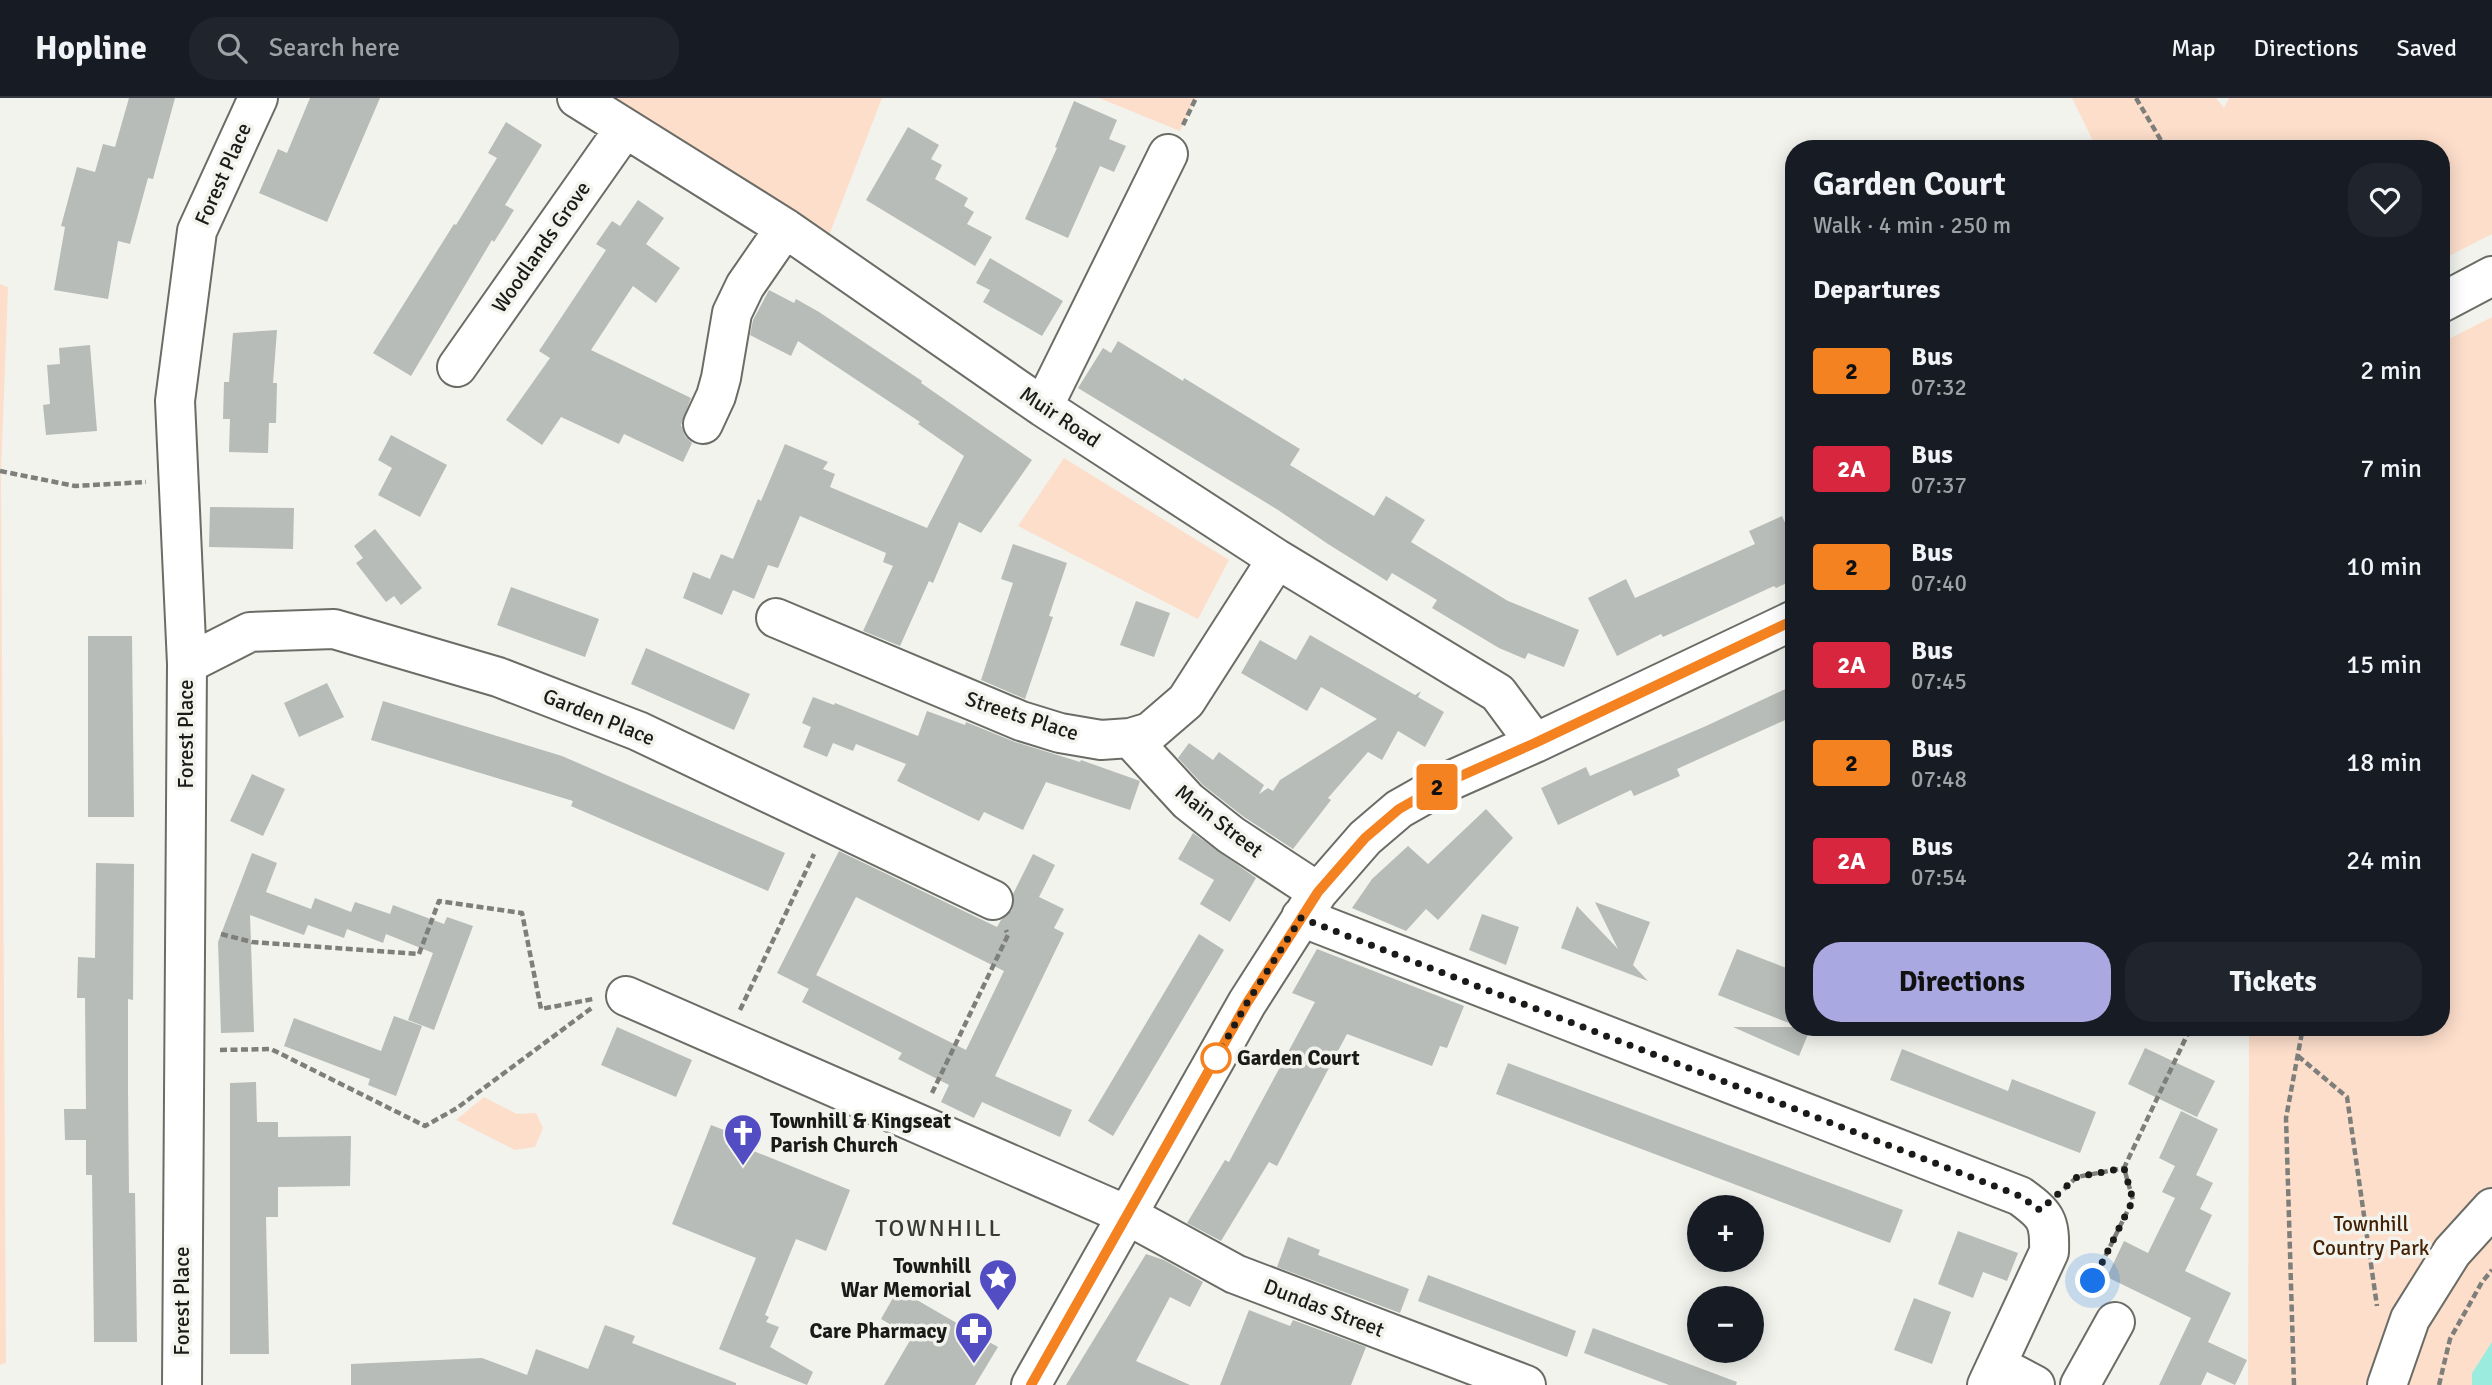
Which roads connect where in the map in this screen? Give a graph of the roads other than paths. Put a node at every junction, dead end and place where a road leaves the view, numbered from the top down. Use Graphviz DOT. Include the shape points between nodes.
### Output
graph roads {
  1 [pos="258,98"];
  2 [pos="577,98"];
  3 [pos="625,128"];
  4 [pos="1168,154"];
  5 [pos="785,228"];
  6 [pos="2492,276"];
  7 [pos="2450,298"];
  8 [pos="457,367"];
  9 [pos="1043,407"];
  10 [pos="703,424"];
  11 [pos="1278,559"];
  12 [pos="776,618"];
  13 [pos="1785,624"];
  14 [pos="187,664"];
  15 [pos="1130,738"];
  16 [pos="1535,743"];
  17 [pos="993,900"];
  18 [pos="1310,905"];
  19 [pos="617,996"];
  20 [pos="2492,1208"];
  21 [pos="1129,1216"];
  22 [pos="2115,1322"];
  23 [pos="1992,1375"];
  24 [pos="182,1385"];
  25 [pos="1031,1385"];
  26 [pos="1526,1385"];
  27 [pos="2035,1385"];
  28 [pos="2080,1385"];
  29 [pos="2387,1385"];
  1 -- 14 [label="street, Forest Place" via="197,231 174,401"];
  2 -- 3 [label="street, Muir Road"];
  3 -- 5 [label="street, Muir Road"];
  3 -- 8 [label="street, Woodlands Grove"];
  4 -- 9 [label="street"];
  5 -- 9 [label="street, Muir Road"];
  5 -- 10 [label="street" via="732,313 721,378"];
  6 -- 7 [label="street"];
  9 -- 11 [label="street, Muir Road"];
  11 -- 15 [label="street, Streets Place" via="1186,701 1150,732"];
  11 -- 16 [label="street, Muir Road" via="1498,693"];
  12 -- 15 [label="street, Streets Place" via="1021,721 1101,740"];
  13 -- 16 [label="street"];
  14 -- 17 [label="street, Garden Place" via="250,632 334,629 511,681 638,731"];
  14 -- 24 [label="street, Forest Place"];
  15 -- 18 [label="street, Main Street" via="1188,801"];
  16 -- 18 [label="street" via="1399,809 1365,838"];
  18 -- 21 [label="street" via="1247,1003"];
  18 -- 23 [label="street, Main Street" via="2020,1196 2040,1210 2050,1229 2049,1252"];
  19 -- 21 [label="street" via="726,1039"];
  20 -- 29 [label="street" via="2452,1252 2410,1319"];
  21 -- 25 [label="street"];
  21 -- 26 [label="street, Dundas Street" via="1235,1274"];
  22 -- 28 [label="street"];
  23 -- 27 [label="street"];
}
